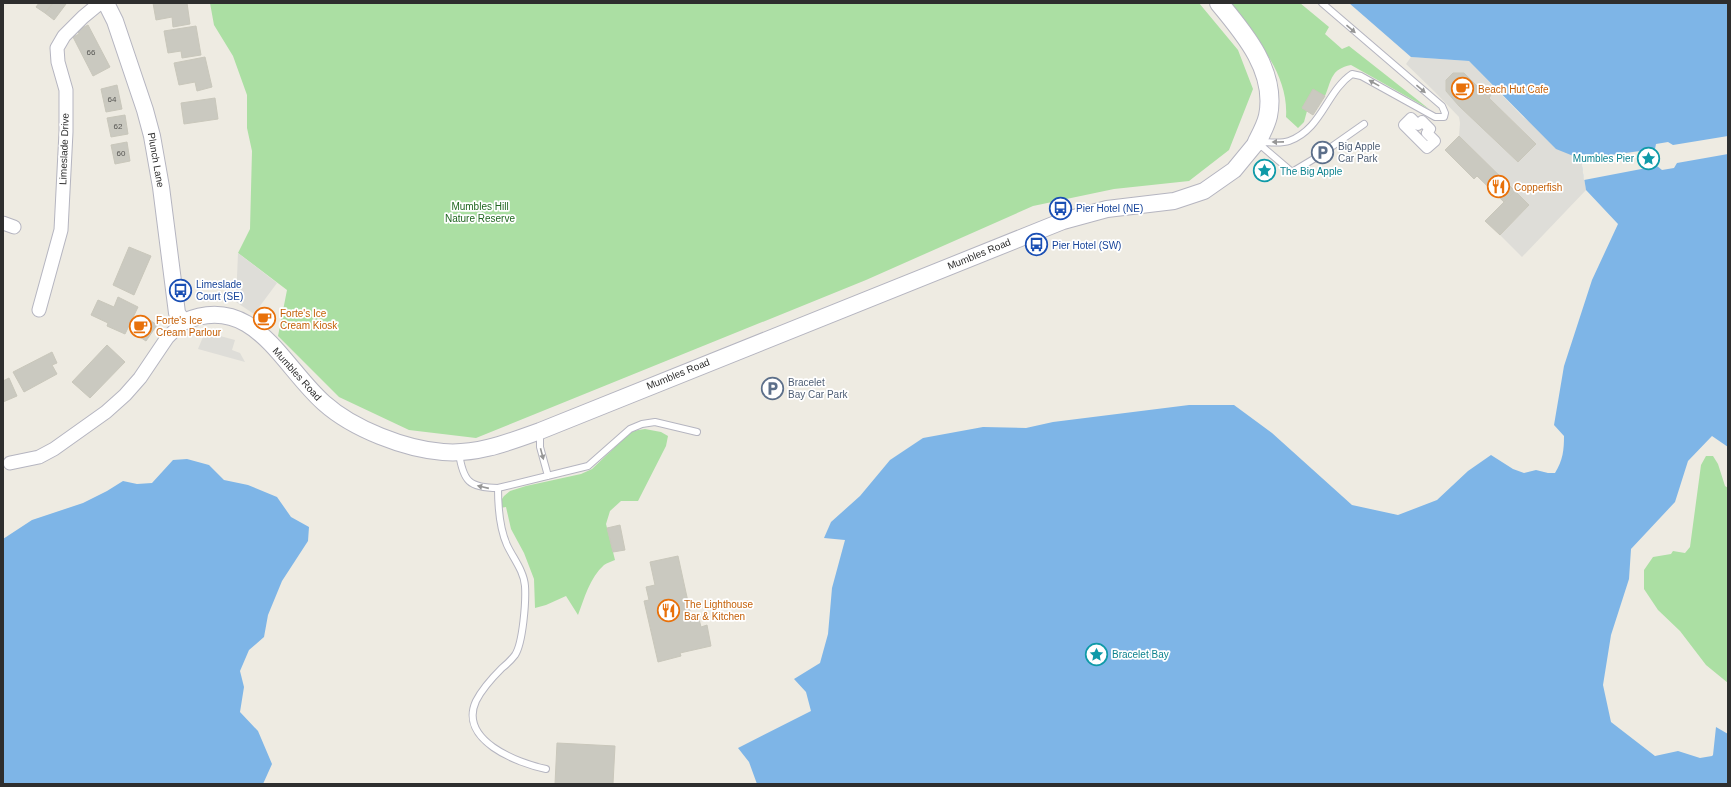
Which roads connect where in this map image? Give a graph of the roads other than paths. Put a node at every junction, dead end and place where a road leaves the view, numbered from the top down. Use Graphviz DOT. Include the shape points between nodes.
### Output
graph roads {
  1 [pos="100,3"];
  2 [pos="106,3"];
  3 [pos="1219,3"];
  4 [pos="1322,3"];
  5 [pos="1364,124"];
  6 [pos="1257,142"];
  7 [pos="39,310"];
  8 [pos="183,322"];
  9 [pos="540,431"];
  10 [pos="697,432"];
  11 [pos="459,453"];
  12 [pos="10,463"];
  13 [pos="548,476"];
  14 [pos="498,488"];
  15 [pos="546,769"];
  1 -- 7 [label="street, Limeslade Drive" via="64,36 57,48 66,90 61,230"];
  2 -- 8 [label="street, Plunch Lane" via="115,21 152,136 177,313"];
  3 -- 6 [label="main road, Mumbles Road" via="1250,44 1266,74 1270,104 1268,118"];
  4 -- 6 [label="lane, one-way" via="1442,106 1444,117 1435,117 1361,76 1352,74 1342,81 1324,110 1308,129 1288,142"];
  5 -- 6 [label="lane" via="1292,172"];
  6 -- 9 [label="street, Mumbles Road" via="1234,170 1204,190 1174,201 1107,209 1063,221"];
  8 -- 11 [label="street, Mumbles Road" via="204,314 236,318 259,332 308,388 336,413 353,423 411,446"];
  8 -- 12 [label="street, Mumbles Road" via="167,338 140,378 106,412 39,457"];
  9 -- 11 [label="street, Mumbles Road" via="492,447"];
  9 -- 13 [label="lane, one-way" via="540,447"];
  10 -- 13 [label="lane" via="656,422 642,424 630,429 588,466"];
  14 -- 11 [label="lane, one-way" via="483,488 469,482 461,468"];
  13 -- 14 [label="lane"];
  14 -- 15 [label="lane" via="499,519 506,545 521,571 525,586 521,643 515,655 476,701 472,720 478,733 495,749 530,766"];
}
